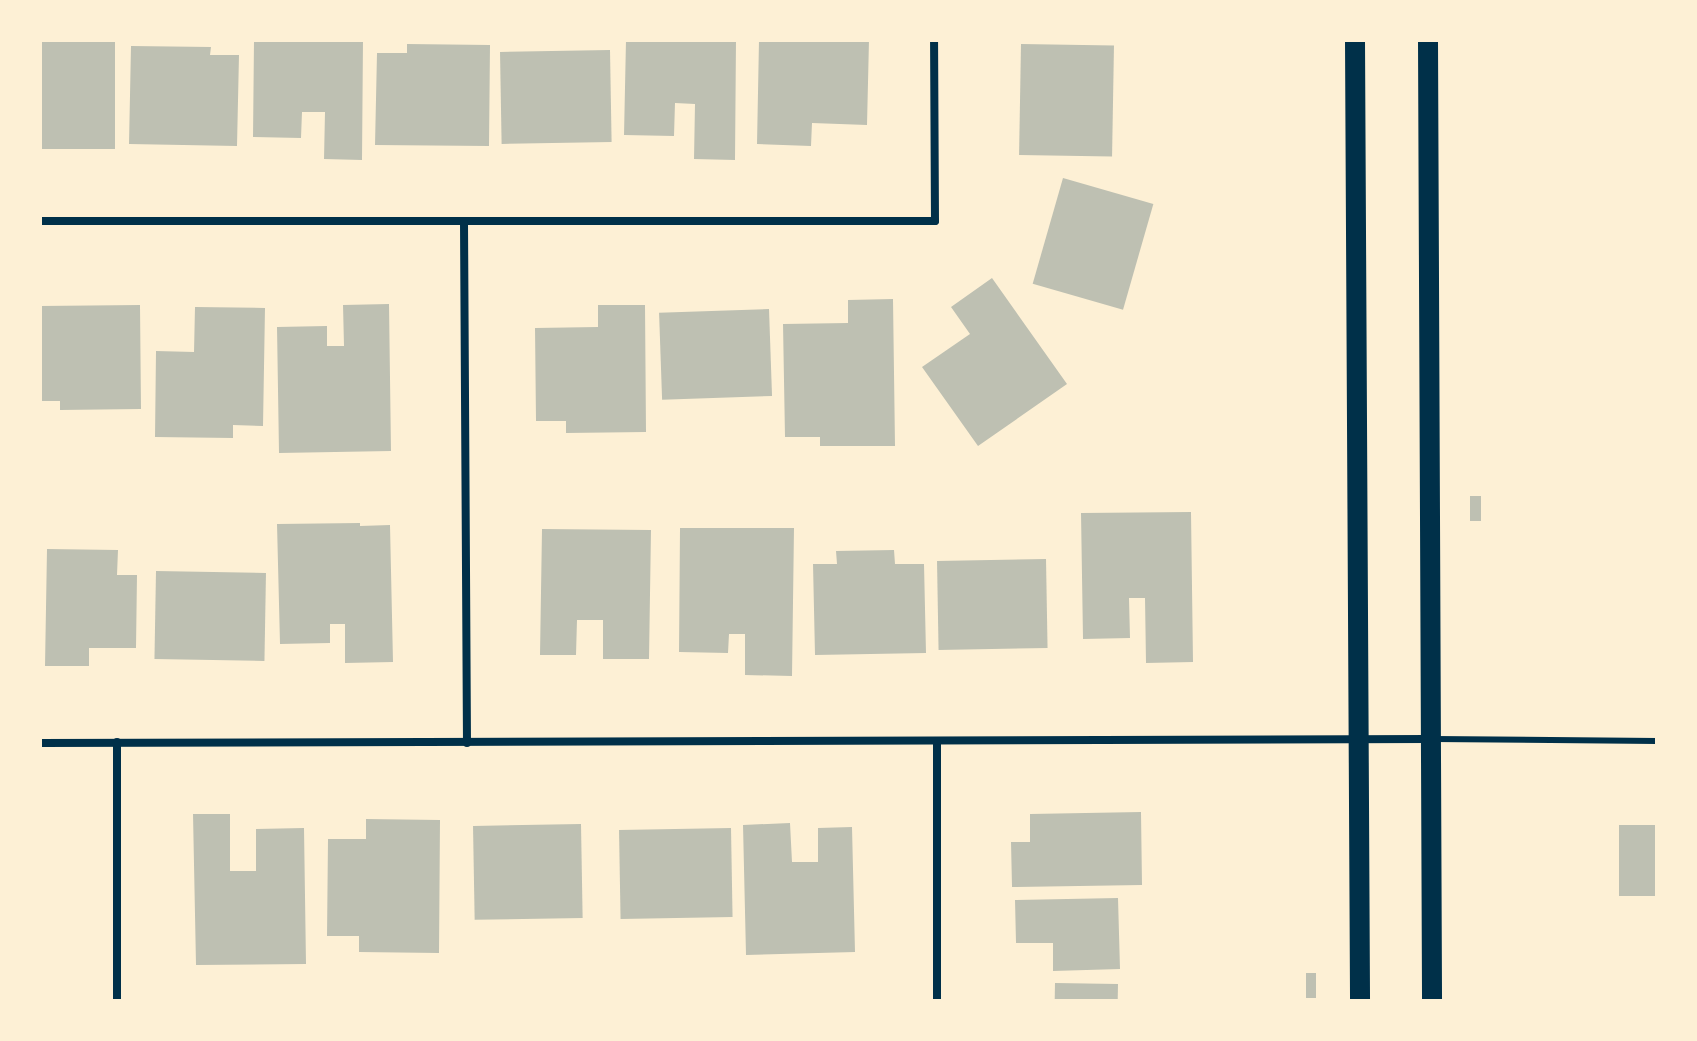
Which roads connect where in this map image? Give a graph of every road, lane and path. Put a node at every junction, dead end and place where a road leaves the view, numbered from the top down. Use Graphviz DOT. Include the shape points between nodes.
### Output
graph roads {
  1 [pos="934,40"];
  2 [pos="1355,40"];
  3 [pos="1428,40"];
  4 [pos="40,221"];
  5 [pos="464,222"];
  6 [pos="1357,739"];
  7 [pos="1430,739"];
  8 [pos="937,741"];
  9 [pos="1657,741"];
  10 [pos="117,742"];
  11 [pos="40,743"];
  12 [pos="467,743"];
  13 [pos="117,1001"];
  14 [pos="937,1001"];
  15 [pos="1360,1001"];
  16 [pos="1432,1001"];
  1 -- 5 [label="street" via="935,221"];
  2 -- 6 [label="main road"];
  3 -- 7 [label="main road"];
  4 -- 5 [label="street"];
  5 -- 12 [label="street"];
  6 -- 7 [label="street"];
  6 -- 8 [label="street"];
  6 -- 15 [label="main road"];
  7 -- 9 [label="lane"];
  7 -- 16 [label="main road"];
  8 -- 12 [label="street"];
  8 -- 14 [label="street"];
  10 -- 11 [label="street"];
  10 -- 12 [label="street"];
  10 -- 13 [label="street"];
}
